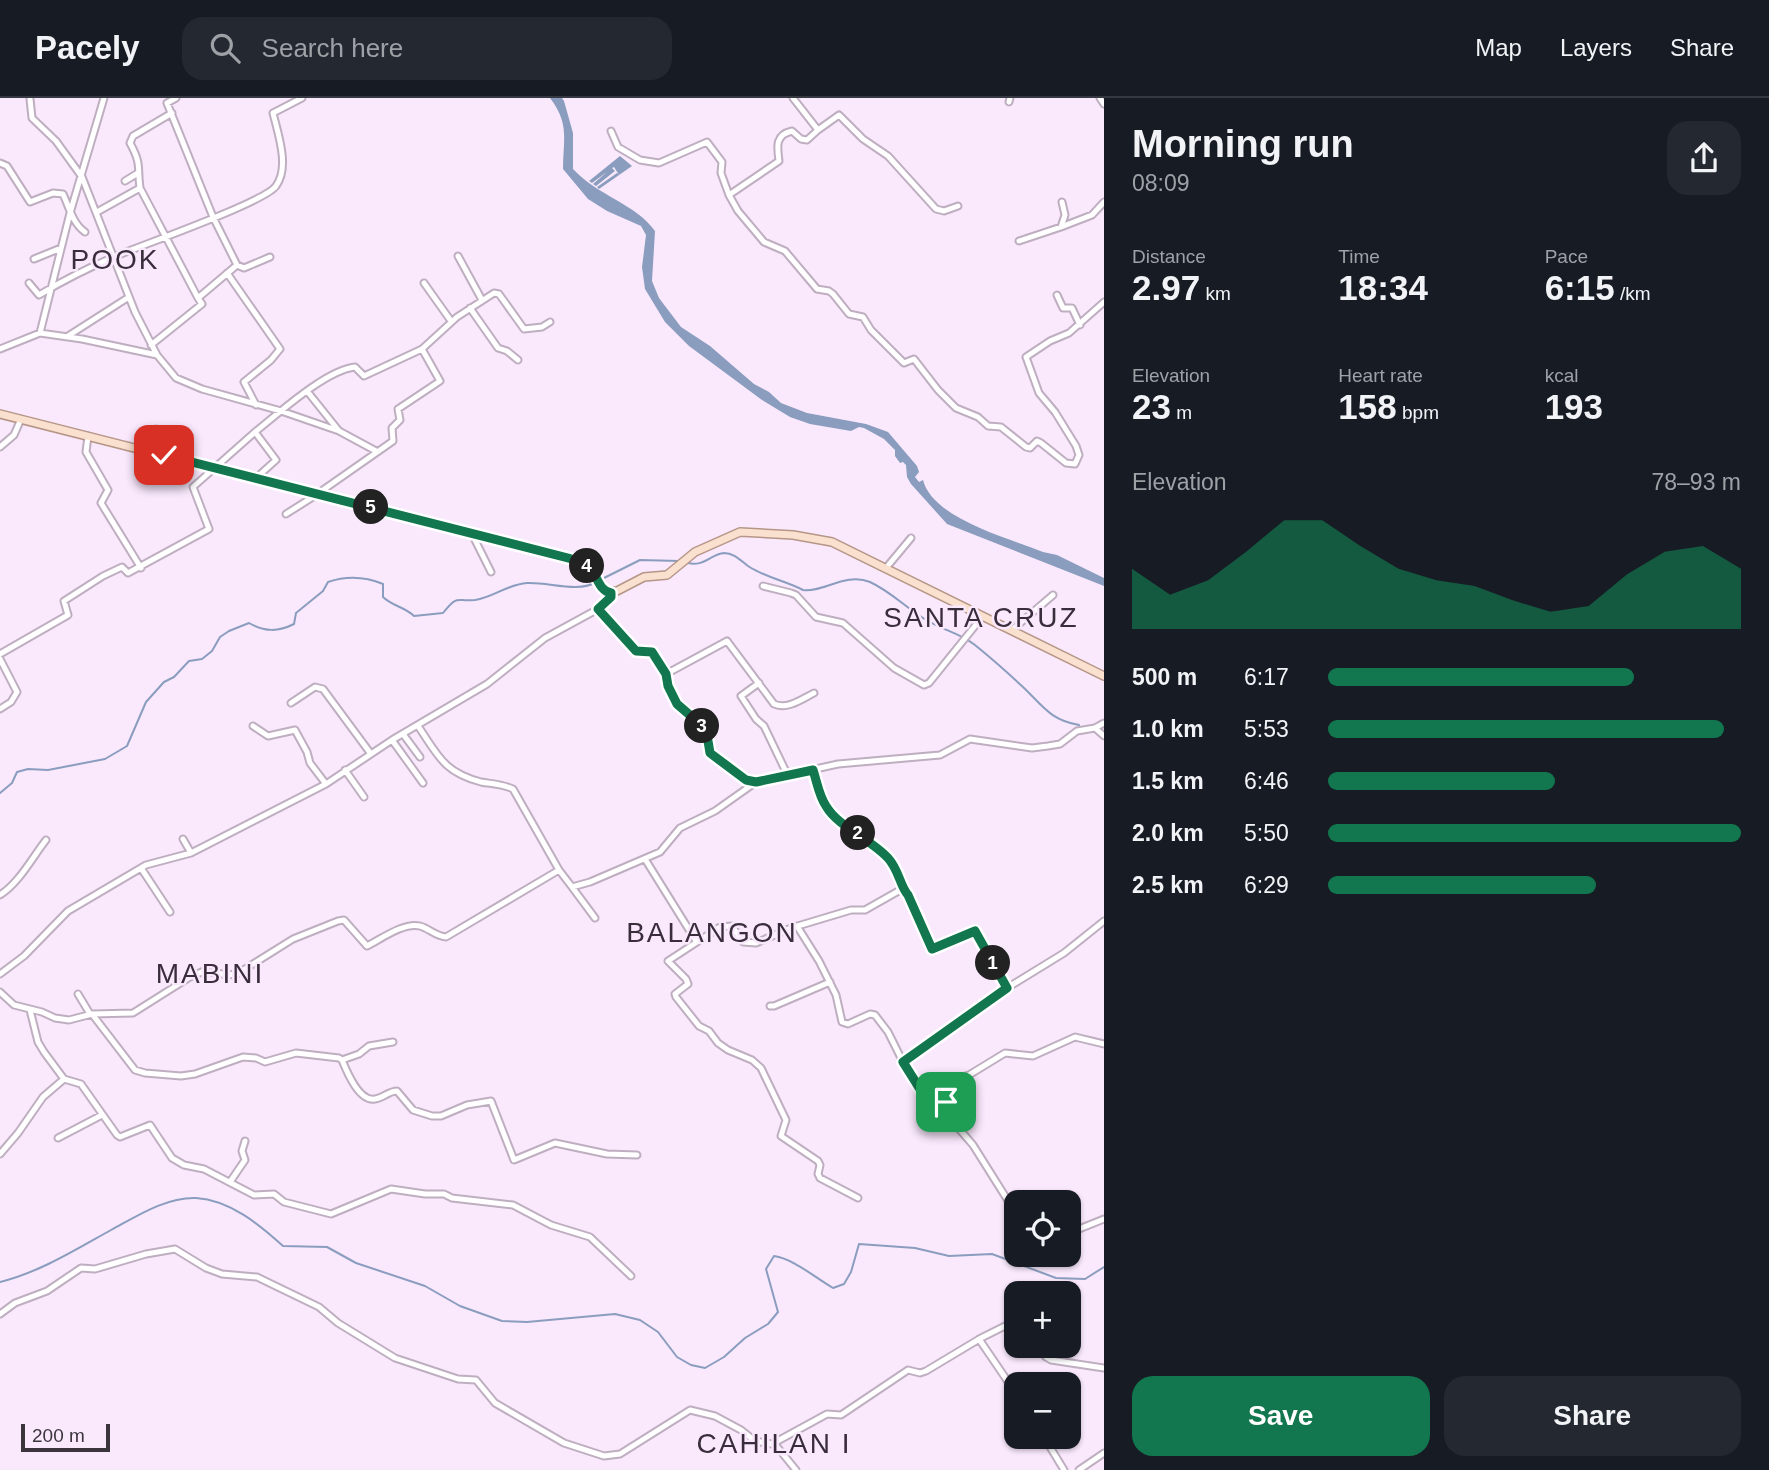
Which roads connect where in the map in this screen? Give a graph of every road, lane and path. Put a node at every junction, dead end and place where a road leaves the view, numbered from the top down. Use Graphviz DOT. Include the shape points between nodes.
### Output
graph roads {
  1 [pos="96,98"];
  2 [pos="104,98"];
  3 [pos="176,98"];
  4 [pos="302,98"];
  5 [pos="793,98"];
  6 [pos="1100,98"];
  7 [pos="30,99"];
  8 [pos="1104,104"];
  9 [pos="101,107"];
  10 [pos="172,113"];
  11 [pos="818,130"];
  12 [pos="611,131"];
  13 [pos="0,163"];
  14 [pos="138,173"];
  15 [pos="13,177"];
  16 [pos="82,177"];
  17 [pos="5,181"];
  18 [pos="125,181"];
  19 [pos="140,188"];
  20 [pos="729,195"];
  21 [pos="1062,202"];
  22 [pos="1104,202"];
  23 [pos="958,206"];
  24 [pos="97,212"];
  25 [pos="70,213"];
  26 [pos="213,216"];
  27 [pos="1061,227"];
  28 [pos="85,232"];
  29 [pos="164,236"];
  30 [pos="1020,241"];
  31 [pos="61,248"];
  32 [pos="113,257"];
  33 [pos="270,257"];
  34 [pos="458,257"];
  35 [pos="34,259"];
  36 [pos="237,265"];
  37 [pos="227,273"];
  38 [pos="424,282"];
  39 [pos="29,283"];
  40 [pos="51,288"];
  41 [pos="1057,295"];
  42 [pos="128,297"];
  43 [pos="198,298"];
  44 [pos="482,300"];
  45 [pos="1104,302"];
  46 [pos="470,308"];
  47 [pos="451,321"];
  48 [pos="550,322"];
  49 [pos="1080,325"];
  50 [pos="40,332"];
  51 [pos="68,336"];
  52 [pos="151,345"];
  53 [pos="0,349"];
  54 [pos="422,349"];
  55 [pos="157,355"];
  56 [pos="518,360"];
  57 [pos="307,391"];
  58 [pos="256,405"];
  59 [pos="281,411"];
  60 [pos="0,414"];
  61 [pos="22,419"];
  62 [pos="156,429"];
  63 [pos="339,431"];
  64 [pos="255,432"];
  65 [pos="84,435"];
  66 [pos="0,447"];
  67 [pos="376,451"];
  68 [pos="164,455"];
  69 [pos="215,468"];
  70 [pos="256,478"];
  71 [pos="318,495"];
  72 [pos="286,514"];
  73 [pos="472,534"];
  74 [pos="911,538"];
  75 [pos="141,568"];
  76 [pos="886,568"];
  77 [pos="491,572"];
  78 [pos="763,586"];
  79 [pos="611,593"];
  80 [pos="1053,595"];
  81 [pos="598,609"];
  82 [pos="984,616"];
  83 [pos="1012,630"];
  84 [pos="0,657"];
  85 [pos="666,674"];
  86 [pos="1104,676"];
  87 [pos="759,683"];
  88 [pos="814,694"];
  89 [pos="291,703"];
  90 [pos="0,709"];
  91 [pos="1104,723"];
  92 [pos="253,726"];
  93 [pos="418,726"];
  94 [pos="1095,729"];
  95 [pos="403,734"];
  96 [pos="1104,736"];
  97 [pos="392,740"];
  98 [pos="371,754"];
  99 [pos="420,757"];
  100 [pos="345,770"];
  101 [pos="813,770"];
  102 [pos="788,776"];
  103 [pos="756,782"];
  104 [pos="423,783"];
  105 [pos="326,784"];
  106 [pos="364,797"];
  107 [pos="183,839"];
  108 [pos="46,840"];
  109 [pos="191,853"];
  110 [pos="645,859"];
  111 [pos="141,868"];
  112 [pos="559,870"];
  113 [pos="572,887"];
  114 [pos="902,889"];
  115 [pos="0,895"];
  116 [pos="170,912"];
  117 [pos="595,918"];
  118 [pos="1104,921"];
  119 [pos="797,926"];
  120 [pos="696,941"];
  121 [pos="0,974"];
  122 [pos="830,982"];
  123 [pos="1007,988"];
  124 [pos="0,992"];
  125 [pos="78,994"];
  126 [pos="770,1006"];
  127 [pos="30,1010"];
  128 [pos="91,1014"];
  129 [pos="393,1042"];
  130 [pos="1104,1044"];
  131 [pos="342,1060"];
  132 [pos="903,1062"];
  133 [pos="64,1079"];
  134 [pos="936,1092"];
  135 [pos="102,1115"];
  136 [pos="58,1138"];
  137 [pos="245,1141"];
  138 [pos="0,1154"];
  139 [pos="637,1154"];
  140 [pos="230,1182"];
  141 [pos="1004,1194"];
  142 [pos="858,1198"];
  143 [pos="1104,1219"];
  144 [pos="1081,1228"];
  145 [pos="631,1276"];
  146 [pos="0,1314"];
  147 [pos="1004,1326"];
  148 [pos="979,1339"];
  149 [pos="1049,1358"];
  150 [pos="1104,1368"];
  151 [pos="1004,1376"];
  152 [pos="774,1443"];
  153 [pos="1051,1449"];
  154 [pos="1104,1453"];
  155 [pos="796,1470"];
  156 [pos="1064,1470"];
  157 [pos="1079,1470"];
  1 -- 9 [label="street"];
  2 -- 9 [label="street"];
  3 -- 10 [label="street" via="167,103"];
  4 -- 26 [label="street" via="273,113 282,167 278,185"];
  5 -- 11 [label="street"];
  6 -- 8 [label="street"];
  7 -- 16 [label="street" via="32,118"];
  9 -- 16 [label="street"];
  10 -- 14 [label="street" via="132,136 130,143 140,163"];
  10 -- 26 [label="street"];
  11 -- 20 [label="street" via="807,140 792,131 780,136 779,161"];
  11 -- 23 [label="street" via="839,115 888,156 936,209"];
  12 -- 20 [label="street" via="618,147 640,160 659,163 708,142 722,162"];
  13 -- 15 [label="street"];
  14 -- 18 [label="street"];
  14 -- 19 [label="street"];
  15 -- 17 [label="street"];
  15 -- 25 [label="street" via="30,202 63,194"];
  16 -- 24 [label="street"];
  16 -- 25 [label="street"];
  19 -- 24 [label="street"];
  19 -- 29 [label="street"];
  20 -- 49 [label="street" via="764,242 785,251 817,289 834,294 849,314 863,317 904,363 915,359 956,408 988,426 1001,427 1026,447 1037,441 1072,465 1078,461 1076,446 1039,393 1026,357"];
  21 -- 27 [label="street" via="1065,215"];
  22 -- 27 [label="street" via="1092,215"];
  24 -- 32 [label="street"];
  25 -- 28 [label="street"];
  25 -- 31 [label="street"];
  26 -- 29 [label="street"];
  26 -- 36 [label="street"];
  27 -- 30 [label="street"];
  29 -- 32 [label="street"];
  29 -- 43 [label="street"];
  31 -- 35 [label="street"];
  31 -- 40 [label="street"];
  32 -- 40 [label="street"];
  32 -- 42 [label="street"];
  33 -- 36 [label="street" via="244,268"];
  34 -- 44 [label="street"];
  36 -- 37 [label="street"];
  37 -- 43 [label="street"];
  37 -- 58 [label="street" via="280,349 244,382"];
  38 -- 47 [label="street"];
  39 -- 40 [label="street" via="37,294"];
  40 -- 50 [label="street"];
  41 -- 49 [label="street" via="1063,308 1072,308"];
  42 -- 51 [label="street"];
  42 -- 52 [label="street"];
  43 -- 52 [label="street" via="202,304"];
  44 -- 46 [label="street"];
  44 -- 48 [label="street" via="499,294 524,329"];
  45 -- 49 [label="street"];
  46 -- 47 [label="street"];
  46 -- 56 [label="street" via="498,348"];
  47 -- 54 [label="street"];
  50 -- 51 [label="street"];
  50 -- 53 [label="street"];
  51 -- 55 [label="street"];
  52 -- 55 [label="street"];
  54 -- 57 [label="street" via="364,376 355,367 348,368"];
  54 -- 67 [label="street" via="440,381 398,409 401,421 392,428 393,441"];
  55 -- 58 [label="street" via="176,378"];
  57 -- 59 [label="street"];
  57 -- 63 [label="street"];
  58 -- 59 [label="street"];
  59 -- 63 [label="street"];
  59 -- 64 [label="street"];
  60 -- 61 [label="main road"];
  61 -- 65 [label="main road"];
  61 -- 66 [label="street" via="15,435"];
  62 -- 68 [label="street"];
  63 -- 67 [label="street"];
  64 -- 69 [label="street"];
  64 -- 70 [label="street" via="276,460"];
  65 -- 68 [label="main road"];
  65 -- 75 [label="street" via="86,452 108,490 101,503"];
  67 -- 71 [label="street"];
  68 -- 69 [label="main road"];
  69 -- 70 [label="main road"];
  69 -- 75 [label="street" via="193,486 209,529"];
  70 -- 71 [label="main road"];
  71 -- 72 [label="street"];
  71 -- 73 [label="main road"];
  73 -- 77 [label="street"];
  73 -- 79 [label="main road" via="582,562"];
  74 -- 76 [label="street"];
  75 -- 84 [label="street" via="128,573 122,567 103,576 64,601 68,615"];
  76 -- 79 [label="main road" via="832,542 740,532 695,552 667,575 644,577"];
  76 -- 82 [label="main road"];
  78 -- 82 [label="street" via="796,595 816,617 843,623 894,668 924,685"];
  79 -- 81 [label="street"];
  80 -- 83 [label="street"];
  81 -- 85 [label="street" via="636,651 652,652"];
  81 -- 93 [label="street" via="545,638 488,684"];
  82 -- 83 [label="main road"];
  83 -- 86 [label="main road"];
  84 -- 90 [label="street" via="17,692"];
  85 -- 87 [label="street" via="727,641"];
  85 -- 103 [label="street" via="677,704 706,729 710,753"];
  87 -- 88 [label="street" via="778,706"];
  87 -- 102 [label="street" via="741,696 764,726"];
  89 -- 98 [label="street" via="315,687 323,689"];
  91 -- 94 [label="street"];
  92 -- 105 [label="street" via="268,736 295,730"];
  93 -- 95 [label="street"];
  93 -- 112 [label="street" via="446,766 513,789"];
  94 -- 96 [label="street"];
  94 -- 101 [label="street" via="1077,731 1060,744 1048,746 970,739 940,755"];
  95 -- 97 [label="street"];
  95 -- 99 [label="street"];
  97 -- 98 [label="street"];
  97 -- 104 [label="street"];
  98 -- 100 [label="street"];
  100 -- 105 [label="street"];
  100 -- 106 [label="street"];
  101 -- 102 [label="street"];
  101 -- 114 [label="street" via="824,805 888,858 902,879"];
  102 -- 103 [label="street"];
  103 -- 110 [label="street" via="715,811 680,828 666,847"];
  105 -- 109 [label="street"];
  107 -- 109 [label="street"];
  108 -- 115 [label="street" via="13,887"];
  109 -- 111 [label="street"];
  110 -- 113 [label="street"];
  110 -- 120 [label="street"];
  111 -- 116 [label="street"];
  111 -- 121 [label="street" via="68,911"];
  112 -- 113 [label="street"];
  112 -- 128 [label="street" via="446,937 418,925 367,946 344,920 338,920 293,939 237,974 204,971 133,1013"];
  113 -- 117 [label="street"];
  114 -- 119 [label="street" via="865,909"];
  114 -- 123 [label="street" via="932,949 975,931"];
  118 -- 123 [label="street" via="1064,953"];
  119 -- 120 [label="street" via="756,943 743,942 729,926"];
  119 -- 122 [label="street"];
  120 -- 142 [label="street" via="668,961 688,984 675,993 676,998 719,1043 761,1068 786,1120 781,1136 818,1161 820,1178"];
  122 -- 126 [label="street"];
  122 -- 132 [label="street" via="842,1022 875,1015"];
  123 -- 132 [label="street"];
  124 -- 127 [label="street" via="14,1005"];
  125 -- 128 [label="street"];
  127 -- 128 [label="street" via="69,1020"];
  127 -- 133 [label="street" via="38,1042"];
  128 -- 131 [label="street" via="135,1070 145,1073 190,1075 243,1057 265,1062 296,1053"];
  129 -- 131 [label="street" via="369,1046"];
  130 -- 134 [label="street" via="1075,1037 1033,1056 1005,1053"];
  131 -- 139 [label="street" via="353,1085 371,1099 397,1091 413,1110 426,1115 438,1116 491,1101 514,1160 555,1143 607,1154"];
  132 -- 134 [label="street" via="925,1097"];
  133 -- 135 [label="street" via="81,1084"];
  133 -- 138 [label="street" via="43,1097"];
  134 -- 141 [label="street"];
  135 -- 136 [label="street"];
  135 -- 140 [label="street" via="120,1137 150,1125 172,1158"];
  137 -- 140 [label="street" via="245,1160"];
  140 -- 145 [label="street" via="254,1195 274,1194 284,1202 331,1214 391,1189 513,1205 551,1225 590,1237"];
  143 -- 144 [label="street"];
  146 -- 152 [label="street" via="81,1268 95,1269 174,1250 222,1274 257,1277 319,1307 395,1357 442,1375 476,1380 495,1403 564,1443 604,1456 620,1454 690,1410 715,1416 755,1441"];
  147 -- 148 [label="street"];
  148 -- 151 [label="street"];
  148 -- 152 [label="street" via="926,1371 908,1370 841,1415 827,1414"];
  149 -- 150 [label="street"];
  152 -- 155 [label="street"];
  153 -- 156 [label="street"];
  154 -- 157 [label="street"];
}
